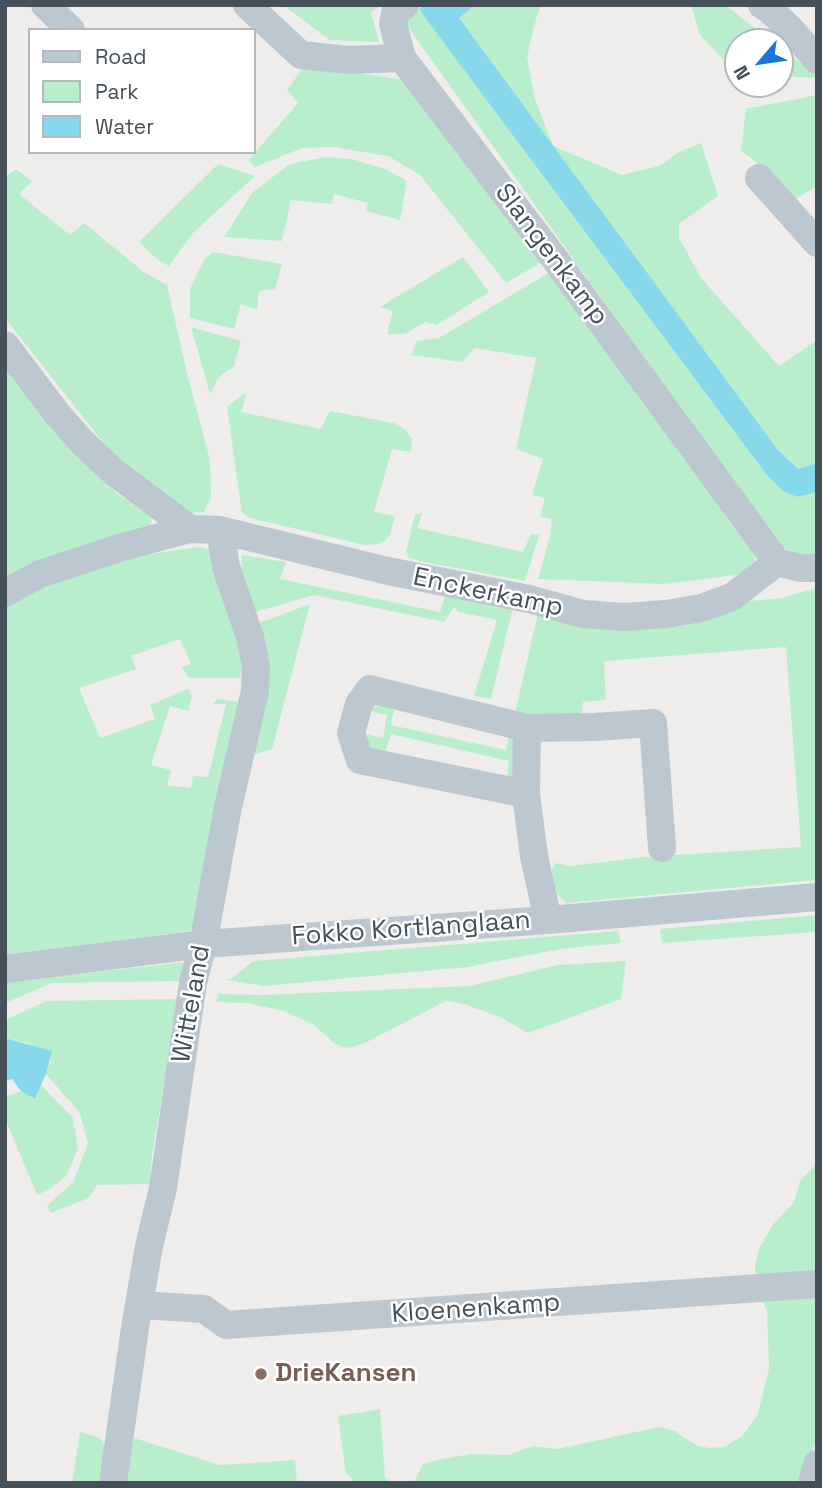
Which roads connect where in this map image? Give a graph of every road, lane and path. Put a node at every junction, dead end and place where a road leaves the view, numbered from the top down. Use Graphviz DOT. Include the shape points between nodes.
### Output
graph roads {
  1 [pos="45,5"];
  2 [pos="247,5"];
  3 [pos="405,5"];
  4 [pos="762,5"];
  5 [pos="69,28"];
  6 [pos="402,58"];
  7 [pos="817,60"];
  8 [pos="759,178"];
  9 [pos="817,243"];
  10 [pos="5,345"];
  11 [pos="190,530"];
  12 [pos="220,530"];
  13 [pos="776,562"];
  14 [pos="817,568"];
  15 [pos="5,593"];
  16 [pos="527,727"];
  17 [pos="526,794"];
  18 [pos="662,848"];
  19 [pos="817,897"];
  20 [pos="548,920"];
  21 [pos="203,944"];
  22 [pos="5,969"];
  23 [pos="817,1284"];
  24 [pos="140,1305"];
  25 [pos="817,1464"];
  26 [pos="113,1483"];
  27 [pos="813,1483"];
  1 -- 5 [label="street"];
  2 -- 6 [label="street" via="301,55 348,60"];
  3 -- 6 [label="street" via="395,13 393,24"];
  4 -- 7 [label="street"];
  6 -- 13 [label="street, Slangenkamp"];
  8 -- 9 [label="street"];
  10 -- 11 [label="street" via="82,442"];
  11 -- 12 [label="street, Enckerkamp"];
  11 -- 15 [label="street, Enckerkamp" via="40,574"];
  12 -- 13 [label="street, Enckerkamp" via="583,614 624,617 701,608 732,597"];
  12 -- 21 [label="street, Witteland" via="226,567 256,666"];
  13 -- 14 [label="street"];
  16 -- 17 [label="street"];
  16 -- 17 [label="street" via="370,688 359,704 352,733 360,760"];
  16 -- 18 [label="street" via="653,723"];
  17 -- 20 [label="street"];
  19 -- 20 [label="street, Fokko Kortlanglaan"];
  20 -- 21 [label="street, Fokko Kortlanglaan"];
  21 -- 22 [label="street, Fokko Kortlanglaan"];
  21 -- 24 [label="street, Witteland"];
  23 -- 24 [label="street, Kloenenkamp" via="226,1325 204,1309"];
  24 -- 26 [label="street, Witteland"];
  25 -- 27 [label="street"];
}
